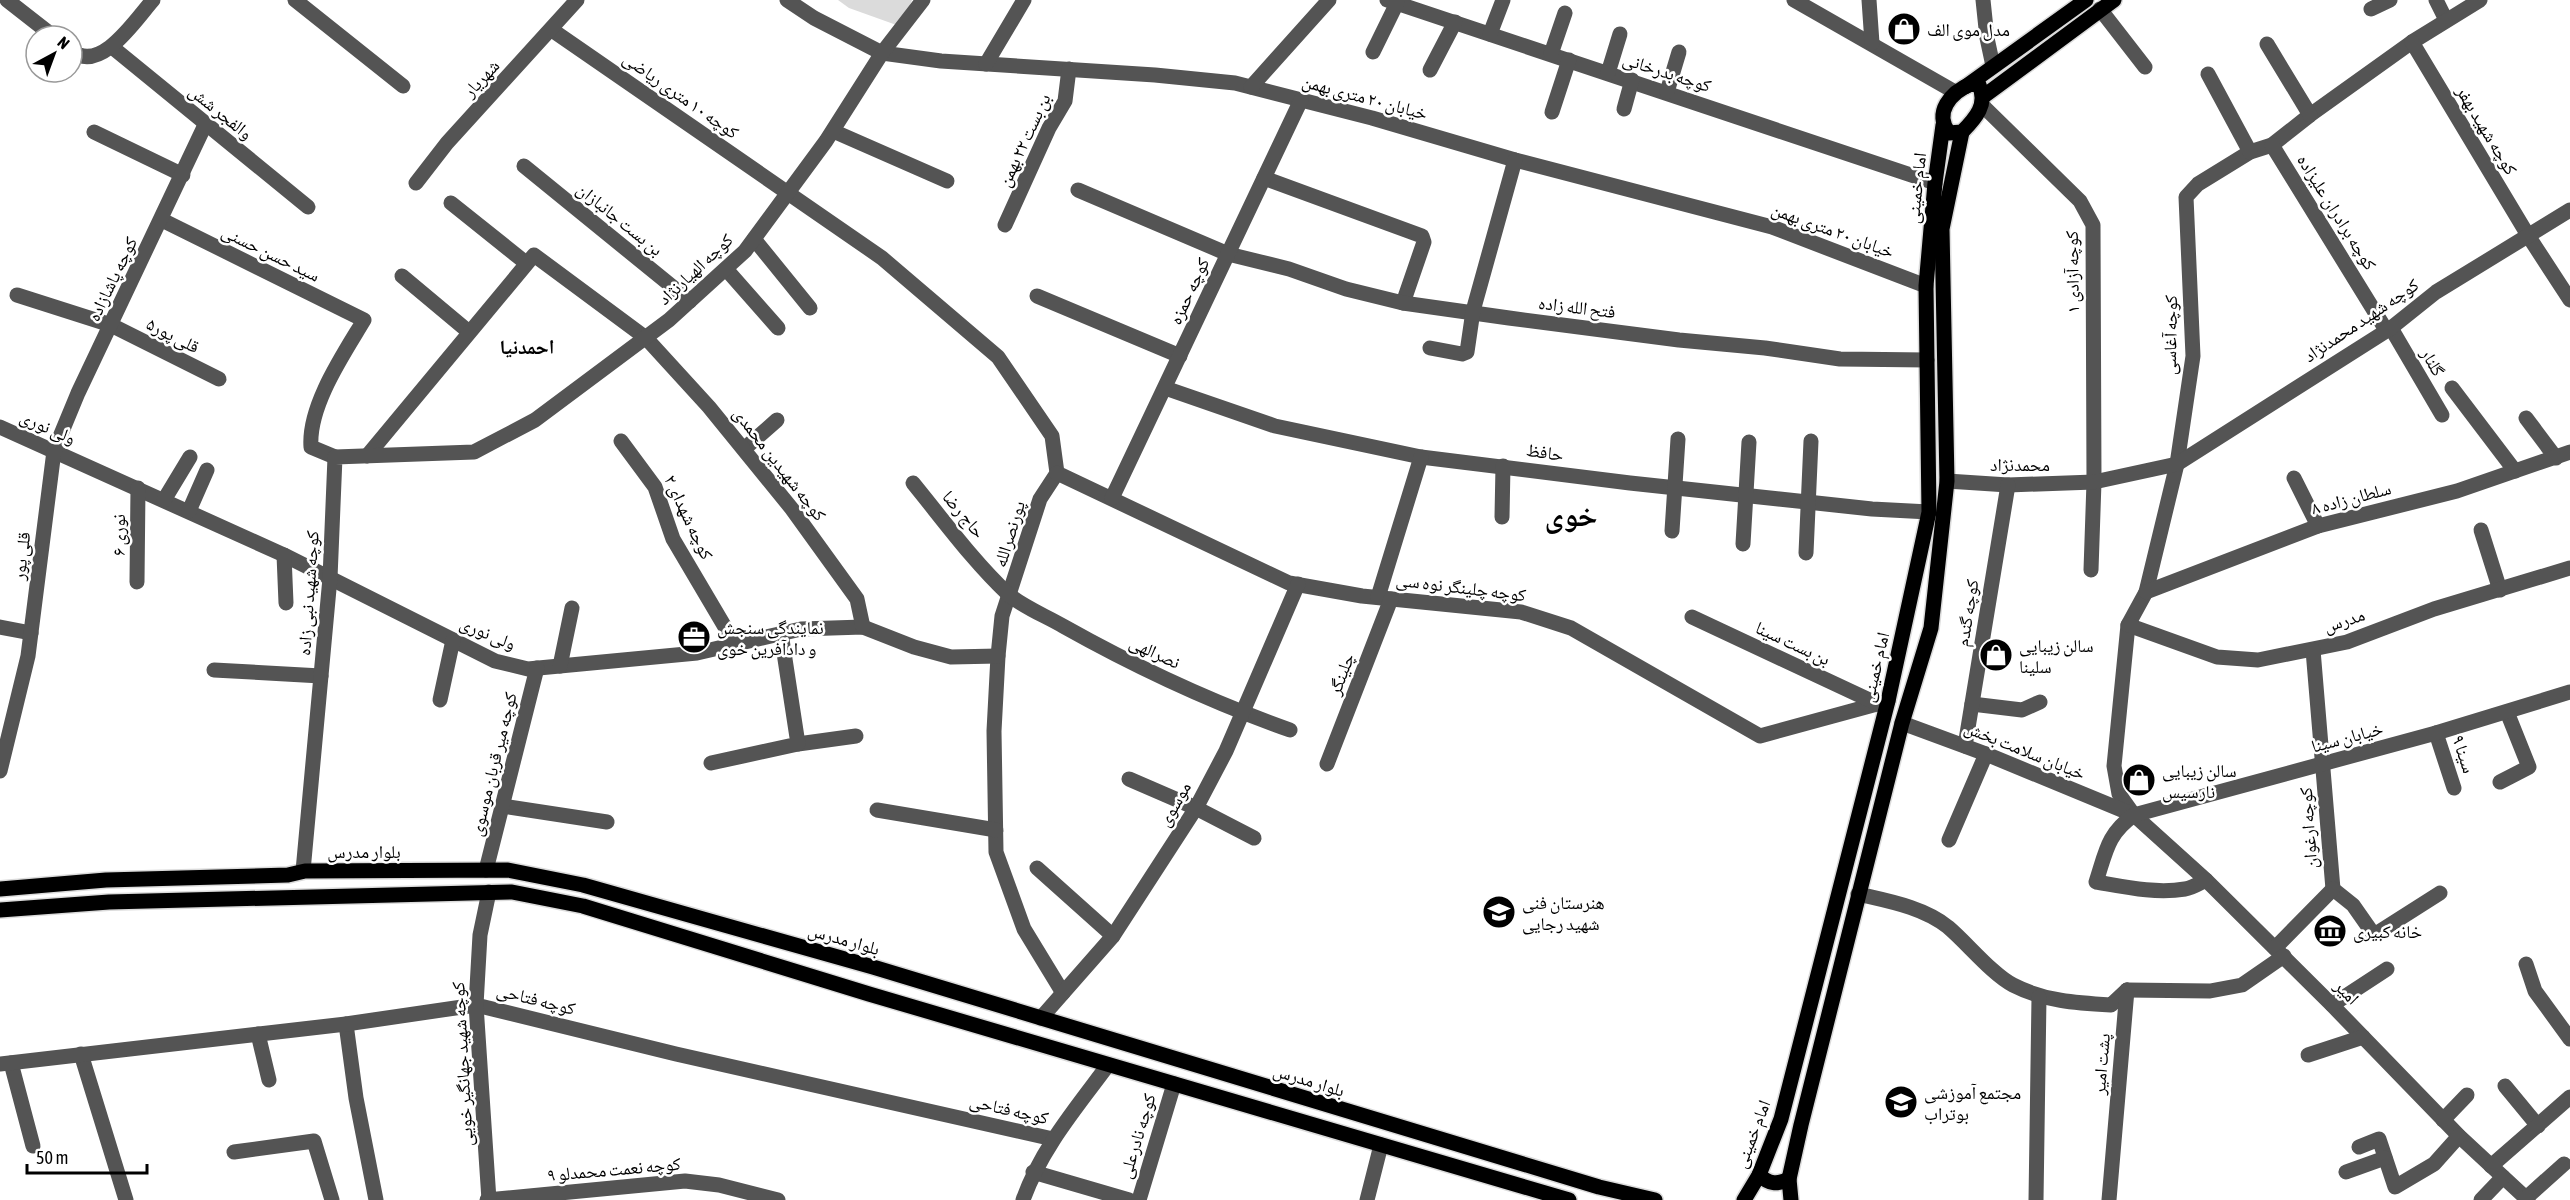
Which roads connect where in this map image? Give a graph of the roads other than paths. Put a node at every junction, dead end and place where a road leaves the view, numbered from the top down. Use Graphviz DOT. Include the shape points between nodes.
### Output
graph roads {
  1 [pos="7,0"];
  2 [pos="153,0"];
  3 [pos="295,0"];
  4 [pos="577,0"];
  5 [pos="787,0"];
  6 [pos="923,0"];
  7 [pos="1024,0"];
  8 [pos="1329,0"];
  9 [pos="1503,0"];
  10 [pos="1794,0"];
  11 [pos="1869,0"];
  12 [pos="1983,0"];
  13 [pos="2086,0"];
  14 [pos="2114,0"];
  15 [pos="2390,0"];
  16 [pos="2436,0"];
  17 [pos="2481,0"];
  18 [pos="1392,2"];
  19 [pos="2067,6"];
  20 [pos="1431,7"];
  21 [pos="2100,9"];
  22 [pos="2371,9"];
  23 [pos="1565,13"];
  24 [pos="2446,20"];
  25 [pos="1455,22"];
  26 [pos="37,24"];
  27 [pos="552,30"];
  28 [pos="1490,34"];
  29 [pos="1620,34"];
  30 [pos="2412,42"];
  31 [pos="1872,43"];
  32 [pos="2267,44"];
  33 [pos="112,47"];
  34 [pos="1373,52"];
  35 [pos="1679,52"];
  36 [pos="882,53"];
  37 [pos="1551,54"];
  38 [pos="84,56"];
  39 [pos="1569,60"];
  40 [pos="986,64"];
  41 [pos="1993,66"];
  42 [pos="2145,67"];
  43 [pos="1069,69"];
  44 [pos="1430,70"];
  45 [pos="1608,73"];
  46 [pos="2208,74"];
  47 [pos="1632,80"];
  48 [pos="403,86"];
  49 [pos="1251,87"];
  50 [pos="1960,89"];
  51 [pos="1667,92"];
  52 [pos="1301,100"];
  53 [pos="1983,100"];
  54 [pos="1624,109"];
  55 [pos="1552,112"];
  56 [pos="2310,115"];
  57 [pos="205,125"];
  58 [pos="1942,125"];
  59 [pos="833,131"];
  60 [pos="94,132"];
  61 [pos="1962,132"];
  62 [pos="2272,145"];
  63 [pos="2250,152"];
  64 [pos="1515,160"];
  65 [pos="524,166"];
  66 [pos="183,175"];
  67 [pos="1264,178"];
  68 [pos="947,181"];
  69 [pos="416,183"];
  70 [pos="1935,183"];
  71 [pos="1078,190"];
  72 [pos="788,193"];
  73 [pos="451,203"];
  74 [pos="308,207"];
  75 [pos="2570,210"];
  76 [pos="162,220"];
  77 [pos="1005,225"];
  78 [pos="2529,237"];
  79 [pos="754,239"];
  80 [pos="1228,254"];
  81 [pos="526,263"];
  82 [pos="726,268"];
  83 [pos="402,276"];
  84 [pos="1926,286"];
  85 [pos="17,295"];
  86 [pos="1037,296"];
  87 [pos="2570,300"];
  88 [pos="690,301"];
  89 [pos="1403,303"];
  90 [pos="810,308"];
  91 [pos="1473,311"];
  92 [pos="111,326"];
  93 [pos="778,328"];
  94 [pos="2389,329"];
  95 [pos="469,332"];
  96 [pos="646,338"];
  97 [pos="1430,348"];
  98 [pos="1180,356"];
  99 [pos="1927,360"];
  100 [pos="219,379"];
  101 [pos="1165,388"];
  102 [pos="2452,388"];
  103 [pos="2442,415"];
  104 [pos="2526,418"];
  105 [pos="777,420"];
  106 [pos="0,427"];
  107 [pos="1678,439"];
  108 [pos="621,441"];
  109 [pos="1811,441"];
  110 [pos="1749,442"];
  111 [pos="744,449"];
  112 [pos="54,451"];
  113 [pos="2563,455"];
  114 [pos="367,456"];
  115 [pos="190,457"];
  116 [pos="335,457"];
  117 [pos="1421,457"];
  118 [pos="2176,464"];
  119 [pos="1503,466"];
  120 [pos="207,470"];
  121 [pos="2515,471"];
  122 [pos="1057,473"];
  123 [pos="2294,478"];
  124 [pos="1947,481"];
  125 [pos="2094,482"];
  126 [pos="913,483"];
  127 [pos="2008,485"];
  128 [pos="138,488"];
  129 [pos="1674,488"];
  130 [pos="1747,495"];
  131 [pos="1112,498"];
  132 [pos="164,500"];
  133 [pos="1808,501"];
  134 [pos="189,511"];
  135 [pos="1929,512"];
  136 [pos="1502,517"];
  137 [pos="2318,526"];
  138 [pos="2481,530"];
  139 [pos="1672,531"];
  140 [pos="1743,544"];
  141 [pos="1806,553"];
  142 [pos="284,555"];
  143 [pos="2570,568"];
  144 [pos="2091,570"];
  145 [pos="330,578"];
  146 [pos="137,582"];
  147 [pos="1298,584"];
  148 [pos="2500,590"];
  149 [pos="2146,592"];
  150 [pos="1010,595"];
  151 [pos="1385,598"];
  152 [pos="286,603"];
  153 [pos="572,608"];
  154 [pos="1692,617"];
  155 [pos="2128,625"];
  156 [pos="0,627"];
  157 [pos="863,627"];
  158 [pos="31,633"];
  159 [pos="781,633"];
  160 [pos="453,640"];
  161 [pos="735,644"];
  162 [pos="2313,650"];
  163 [pos="998,656"];
  164 [pos="560,666"];
  165 [pos="537,668"];
  166 [pos="214,670"];
  167 [pos="321,676"];
  168 [pos="2570,692"];
  169 [pos="440,700"];
  170 [pos="2040,702"];
  171 [pos="1883,703"];
  172 [pos="1972,705"];
  173 [pos="1241,712"];
  174 [pos="2507,712"];
  175 [pos="1902,723"];
  176 [pos="1290,730"];
  177 [pos="2436,733"];
  178 [pos="856,736"];
  179 [pos="4,737"];
  180 [pos="798,744"];
  181 [pos="1965,746"];
  182 [pos="1986,754"];
  183 [pos="711,763"];
  184 [pos="1327,764"];
  185 [pos="2323,764"];
  186 [pos="0,771"];
  187 [pos="1129,779"];
  188 [pos="2500,782"];
  189 [pos="2454,788"];
  190 [pos="502,806"];
  191 [pos="1196,808"];
  192 [pos="877,810"];
  193 [pos="2134,814"];
  194 [pos="607,822"];
  195 [pos="996,830"];
  196 [pos="1254,838"];
  197 [pos="1949,840"];
  198 [pos="1037,868"];
  199 [pos="486,870"];
  200 [pos="303,871"];
  201 [pos="2206,880"];
  202 [pos="0,889"];
  203 [pos="2333,889"];
  204 [pos="489,892"];
  205 [pos="1858,894"];
  206 [pos="2440,894"];
  207 [pos="0,910"];
  208 [pos="1113,936"];
  209 [pos="2279,952"];
  210 [pos="2526,964"];
  211 [pos="2387,969"];
  212 [pos="2127,990"];
  213 [pos="1063,993"];
  214 [pos="2039,997"];
  215 [pos="476,1005"];
  216 [pos="2332,1005"];
  217 [pos="1041,1018"];
  218 [pos="346,1024"];
  219 [pos="258,1034"];
  220 [pos="2363,1037"];
  221 [pos="2570,1039"];
  222 [pos="81,1054"];
  223 [pos="2308,1055"];
  224 [pos="6,1064"];
  225 [pos="1108,1065"];
  226 [pos="269,1080"];
  227 [pos="1174,1084"];
  228 [pos="2505,1086"];
  229 [pos="2468,1095"];
  230 [pos="2570,1097"];
  231 [pos="2443,1120"];
  232 [pos="2538,1126"];
  233 [pos="2459,1136"];
  234 [pos="1053,1139"];
  235 [pos="1381,1145"];
  236 [pos="33,1146"];
  237 [pos="2359,1147"];
  238 [pos="234,1152"];
  239 [pos="2385,1158"];
  240 [pos="2565,1164"];
  241 [pos="1033,1172"];
  242 [pos="2346,1172"];
  243 [pos="2497,1172"];
  244 [pos="1759,1174"];
  245 [pos="1789,1179"];
  246 [pos="595,1195"];
  247 [pos="770,1199"];
  248 [pos="2527,1199"];
  249 [pos="126,1200"];
  250 [pos="332,1200"];
  251 [pos="376,1200"];
  252 [pos="488,1200"];
  253 [pos="1023,1200"];
  254 [pos="1129,1200"];
  255 [pos="1138,1200"];
  256 [pos="1367,1200"];
  257 [pos="1569,1200"];
  258 [pos="1655,1200"];
  259 [pos="1744,1200"];
  260 [pos="1791,1200"];
  261 [pos="2036,1200"];
  262 [pos="2109,1200"];
  263 [pos="2481,1200"];
  1 -- 26 [label="street"];
  2 -- 33 [label="street"];
  3 -- 48 [label="street"];
  4 -- 27 [label="street, شهریار"];
  5 -- 36 [label="street, خیابان ۲۰ متری بهمن"];
  6 -- 36 [label="street, کوچه الهیارنژاد"];
  7 -- 40 [label="street"];
  8 -- 49 [label="street"];
  9 -- 28 [label="street"];
  10 -- 31 [label="street"];
  11 -- 31 [label="street"];
  12 -- 41 [label="street"];
  13 -- 19 [label="main road"];
  14 -- 21 [label="main road"];
  15 -- 22 [label="street"];
  16 -- 24 [label="street"];
  17 -- 24 [label="street, کوچه آغاسی"];
  18 -- 20 [label="street, کوچه بدرخانی"];
  18 -- 34 [label="street"];
  19 -- 41 [label="main road"];
  20 -- 25 [label="street, کوچه بدرخانی"];
  21 -- 42 [label="street"];
  21 -- 53 [label="main road"];
  23 -- 37 [label="street"];
  24 -- 30 [label="street, کوچه آغاسی"];
  25 -- 28 [label="street, کوچه بدرخانی"];
  25 -- 44 [label="street"];
  27 -- 69 [label="street, شهریار" via="447,143"];
  27 -- 72 [label="street, کوچه ۱۰ متری ریاضی"];
  28 -- 37 [label="street, کوچه بدرخانی"];
  29 -- 45 [label="street"];
  30 -- 56 [label="street, کوچه آغاسی"];
  30 -- 78 [label="street, کوچه شهید بهفر"];
  31 -- 50 [label="street"];
  32 -- 56 [label="street"];
  33 -- 38 [label="street" via="93,57"];
  33 -- 57 [label="street, والفجر شش"];
  35 -- 51 [label="street"];
  36 -- 40 [label="street, خیابان ۲۰ متری بهمن"];
  36 -- 59 [label="street, کوچه الهیارنژاد"];
  37 -- 39 [label="street, کوچه بدرخانی"];
  39 -- 45 [label="street, کوچه بدرخانی"];
  39 -- 55 [label="street"];
  40 -- 43 [label="street, خیابان ۲۰ متری بهمن"];
  41 -- 50 [label="main road"];
  43 -- 49 [label="street, خیابان ۲۰ متری بهمن"];
  43 -- 77 [label="street, بن بست ۲۲ بهمن" via="1065,100"];
  45 -- 47 [label="street, کوچه بدرخانی"];
  46 -- 63 [label="street"];
  47 -- 51 [label="street, کوچه بدرخانی"];
  47 -- 54 [label="street"];
  49 -- 52 [label="street, خیابان ۲۰ متری بهمن"];
  50 -- 53 [label="main road" via="1979,85"];
  50 -- 58 [label="main road, امام خمینی" via="1943,113"];
  51 -- 70 [label="street, کوچه بدرخانی"];
  52 -- 64 [label="street, خیابان ۲۰ متری بهمن"];
  52 -- 67 [label="street, کوچه حمزه"];
  53 -- 61 [label="main road"];
  53 -- 125 [label="street, کوچه آزادی ۱" via="2080,201 2092,225"];
  56 -- 62 [label="street, کوچه آغاسی"];
  57 -- 66 [label="street, کوچه پاشازاده"];
  57 -- 74 [label="street, والفجر شش"];
  58 -- 61 [label="main road" via="1949,133"];
  58 -- 70 [label="main road, امام خمینی"];
  59 -- 68 [label="street"];
  59 -- 72 [label="street, کوچه الهیارنژاد"];
  60 -- 66 [label="street"];
  61 -- 124 [label="main road, امام خمینی" via="1942,229"];
  62 -- 63 [label="street, کوچه آغاسی"];
  62 -- 94 [label="street, کوچه برادران علیزاده"];
  63 -- 118 [label="street, کوچه آغاسی" via="2198,184 2186,197 2193,356"];
  64 -- 84 [label="street, خیابان ۲۰ متری بهمن" via="1772,227"];
  64 -- 91 [label="street"];
  65 -- 88 [label="street, بن بست جانبازان"];
  66 -- 76 [label="street, کوچه پاشازاده"];
  67 -- 80 [label="street, کوچه حمزه"];
  67 -- 89 [label="street" via="1422,236 1424,242"];
  70 -- 84 [label="main road, امام خمینی"];
  71 -- 80 [label="street, فتح الله زاده"];
  72 -- 79 [label="street, کوچه الهیارنژاد"];
  72 -- 122 [label="street" via="882,258 998,357 1052,436"];
  73 -- 81 [label="street"];
  75 -- 78 [label="street, کوچه شهید محمدنژاد"];
  76 -- 92 [label="street, کوچه پاشازاده"];
  76 -- 116 [label="street, سید حسن حسنی" via="364,320 335,369 310,437 311,447"];
  78 -- 87 [label="street, کوچه شهید بهفر"];
  78 -- 94 [label="street, کوچه شهید محمدنژاد" via="2445,287"];
  79 -- 82 [label="street, کوچه الهیارنژاد"];
  79 -- 90 [label="street"];
  80 -- 89 [label="street, فتح الله زاده"];
  80 -- 98 [label="street, کوچه حمزه"];
  81 -- 95 [label="street"];
  81 -- 96 [label="street, کوچه شهیدین محمدی" via="534,255"];
  82 -- 88 [label="street, کوچه الهیارنژاد"];
  82 -- 93 [label="street"];
  83 -- 95 [label="street"];
  84 -- 99 [label="main road, امام خمینی"];
  85 -- 92 [label="street, قلی پور۵"];
  86 -- 98 [label="street"];
  88 -- 96 [label="street, کوچه الهیارنژاد"];
  89 -- 91 [label="street, فتح الله زاده"];
  91 -- 97 [label="street" via="1467,352"];
  91 -- 99 [label="street, فتح الله زاده" via="1840,359"];
  92 -- 100 [label="street, قلی پور۵"];
  92 -- 112 [label="street, کوچه پاشازاده"];
  94 -- 103 [label="street, گلنار"];
  94 -- 118 [label="street, کوچه شهید محمدنژاد"];
  95 -- 114 [label="street"];
  96 -- 111 [label="street, کوچه شهیدین محمدی"];
  96 -- 114 [label="street, کوچه الهیارنژاد" via="535,420 474,452"];
  98 -- 101 [label="street, کوچه حمزه"];
  99 -- 135 [label="main road, امام خمینی"];
  101 -- 117 [label="street, حافظ" via="1275,426"];
  101 -- 131 [label="street, کوچه حمزه"];
  102 -- 121 [label="street"];
  104 -- 113 [label="street"];
  105 -- 111 [label="street"];
  106 -- 112 [label="street, ولی نوری"];
  107 -- 129 [label="street"];
  108 -- 161 [label="street, کوچه شهدای ۲" via="655,487 673,538"];
  109 -- 133 [label="street"];
  110 -- 130 [label="street"];
  111 -- 157 [label="street, کوچه شهیدین محمدی" via="857,598"];
  112 -- 128 [label="street, ولی نوری"];
  112 -- 158 [label="street, قلی پور"];
  113 -- 121 [label="street, سلطان زاده ۸"];
  114 -- 116 [label="street"];
  115 -- 132 [label="street"];
  116 -- 145 [label="street, کوچه شهید نبی زاده"];
  117 -- 119 [label="street, حافظ"];
  117 -- 151 [label="street, چلینگر"];
  118 -- 125 [label="street, محمدنژاد"];
  118 -- 149 [label="street, کوچه آغاسی"];
  119 -- 129 [label="street, حافظ"];
  119 -- 136 [label="street"];
  120 -- 134 [label="street"];
  121 -- 137 [label="street, سلطان زاده ۸" via="2457,491"];
  122 -- 131 [label="street, کوچه چلینگر نوه سی"];
  122 -- 150 [label="street, پورنصرالله" via="1040,499"];
  123 -- 137 [label="street"];
  124 -- 127 [label="street, محمدنژاد"];
  124 -- 175 [label="main road, امام خمینی" via="1931,628"];
  125 -- 127 [label="street, محمدنژاد"];
  125 -- 144 [label="street, کوچه آزادی ۱"];
  126 -- 150 [label="street, حاج رضا"];
  127 -- 172 [label="street, کوچه گندم"];
  128 -- 132 [label="street, ولی نوری"];
  128 -- 146 [label="street, نوری ۶"];
  129 -- 130 [label="street, حافظ"];
  129 -- 139 [label="street"];
  130 -- 133 [label="street, حافظ"];
  130 -- 140 [label="street"];
  131 -- 147 [label="street, کوچه چلینگر نوه سی"];
  132 -- 134 [label="street, ولی نوری"];
  133 -- 135 [label="street, حافظ"];
  133 -- 141 [label="street"];
  134 -- 142 [label="street, ولی نوری"];
  135 -- 171 [label="main road, امام خمینی"];
  137 -- 149 [label="street, سلطان زاده ۸"];
  138 -- 148 [label="street"];
  142 -- 145 [label="street, ولی نوری"];
  142 -- 152 [label="street"];
  143 -- 148 [label="street, مدرس"];
  145 -- 160 [label="street, ولی نوری"];
  145 -- 167 [label="street, کوچه شهید نبی زاده"];
  147 -- 151 [label="street, کوچه چلینگر نوه سی"];
  147 -- 173 [label="street, موسوی"];
  148 -- 162 [label="street, مدرس"];
  149 -- 155 [label="street, کوچه آغاسی"];
  150 -- 163 [label="street, پورنصرالله" via="1002,616"];
  150 -- 173 [label="street, نصرالهی" via="1116,656"];
  151 -- 171 [label="street, کوچه چلینگر نوه سی" via="1521,612 1571,628 1760,736"];
  151 -- 184 [label="street, چلینگر"];
  153 -- 164 [label="street"];
  154 -- 171 [label="street, بن بست سینا"];
  155 -- 162 [label="street, مدرس" via="2217,657 2258,660"];
  155 -- 193 [label="street, کوچه آغاسی" via="2114,766 2120,794"];
  156 -- 158 [label="street"];
  157 -- 159 [label="street, ولی نوری"];
  157 -- 163 [label="street, ولی نوری" via="951,657"];
  158 -- 179 [label="street, قلی پور"];
  159 -- 161 [label="street, ولی نوری"];
  159 -- 180 [label="street"];
  160 -- 165 [label="street, ولی نوری" via="495,661"];
  160 -- 169 [label="street"];
  161 -- 164 [label="street, ولی نوری" via="697,653"];
  162 -- 185 [label="street, کوچه ارغوان"];
  163 -- 195 [label="street, پورنصرالله" via="994,731"];
  164 -- 165 [label="street, ولی نوری"];
  165 -- 190 [label="street, کوچه میر قربان موسوی"];
  166 -- 167 [label="street"];
  167 -- 200 [label="street, کوچه شهید نبی زاده"];
  168 -- 174 [label="street, خیابان سینا"];
  170 -- 172 [label="street" via="2022,710"];
  171 -- 244 [label="main road, امام خمینی" via="1781,1119"];
  172 -- 181 [label="street, کوچه گندم"];
  173 -- 176 [label="street, نصرالهی"];
  173 -- 191 [label="street, موسوی"];
  174 -- 177 [label="street, خیابان سینا"];
  174 -- 188 [label="street" via="2529,767"];
  175 -- 181 [label="street, خیابان سلامت بخش"];
  175 -- 205 [label="main road, امام خمینی"];
  177 -- 185 [label="street, خیابان سینا"];
  177 -- 189 [label="street, سینا ۹"];
  178 -- 180 [label="street"];
  179 -- 186 [label="street, قلی پور"];
  180 -- 183 [label="street"];
  181 -- 182 [label="street, خیابان سلامت بخش"];
  182 -- 193 [label="street, خیابان سلامت بخش"];
  182 -- 197 [label="street"];
  185 -- 193 [label="street, خیابان سینا"];
  185 -- 203 [label="street, کوچه ارغوان"];
  187 -- 191 [label="street"];
  190 -- 194 [label="street"];
  190 -- 199 [label="street, کوچه میر قربان موسوی"];
  191 -- 196 [label="street"];
  191 -- 208 [label="street, موسوی"];
  192 -- 195 [label="street"];
  193 -- 201 [label="street, امیر"];
  193 -- 201 [label="street" via="2112,834 2096,882 2157,890 2186,889"];
  195 -- 213 [label="street, پورنصرالله" via="996,852 1024,929"];
  198 -- 208 [label="street"];
  199 -- 200 [label="main road, بلوار مدرس"];
  199 -- 217 [label="main road, بلوار مدرس" via="508,870 583,885"];
  200 -- 202 [label="main road, بلوار مدرس" via="288,875 106,880"];
  201 -- 209 [label="street, امیر"];
  203 -- 206 [label="street" via="2353,905 2374,935"];
  203 -- 209 [label="street"];
  204 -- 207 [label="main road" via="121,902"];
  204 -- 215 [label="street, کوچه شهید جهانگیر خویی" via="480,935"];
  204 -- 225 [label="main road" via="512,892 583,906"];
  205 -- 214 [label="street" via="1893,902 1946,925 2010,984"];
  205 -- 245 [label="main road, امام خمینی"];
  208 -- 213 [label="street, موسوی"];
  209 -- 212 [label="street" via="2241,985 2210,991"];
  209 -- 216 [label="street, امیر"];
  210 -- 221 [label="street" via="2535,991"];
  211 -- 216 [label="street"];
  212 -- 214 [label="street" via="2111,1005"];
  212 -- 262 [label="street, پشت امیر"];
  213 -- 217 [label="street, موسوی"];
  214 -- 261 [label="street"];
  215 -- 218 [label="street, کوچه فتاحی"];
  215 -- 234 [label="street, کوچه فتاحی"];
  215 -- 252 [label="street, کوچه شهید جهانگیر خویی"];
  216 -- 220 [label="street, امیر"];
  217 -- 258 [label="main road, بلوار مدرس" via="1588,1184"];
  218 -- 219 [label="street, کوچه فتاحی"];
  218 -- 251 [label="street"];
  219 -- 222 [label="street, کوچه فتاحی"];
  219 -- 226 [label="street"];
  220 -- 223 [label="street"];
  220 -- 231 [label="street, امیر"];
  222 -- 224 [label="street, کوچه فتاحی"];
  222 -- 249 [label="street"];
  224 -- 236 [label="street"];
  225 -- 227 [label="main road"];
  225 -- 234 [label="street"];
  227 -- 235 [label="main road"];
  227 -- 255 [label="street, کوچه نادرعلی"];
  228 -- 232 [label="street"];
  229 -- 231 [label="street"];
  230 -- 232 [label="street"];
  231 -- 233 [label="street, امیر"];
  232 -- 243 [label="street"];
  233 -- 239 [label="street" via="2434,1164 2395,1187"];
  233 -- 243 [label="street, امیر"];
  234 -- 241 [label="street"];
  235 -- 256 [label="street"];
  235 -- 257 [label="main road"];
  237 -- 239 [label="street" via="2379,1138"];
  238 -- 250 [label="street" via="314,1141"];
  239 -- 242 [label="street"];
  240 -- 248 [label="street"];
  241 -- 253 [label="street"];
  241 -- 254 [label="street"];
  243 -- 248 [label="street, امیر"];
  243 -- 263 [label="street"];
  244 -- 245 [label="main road" via="1773,1183"];
  244 -- 259 [label="main road, امام خمینی"];
  245 -- 260 [label="main road, امام خمینی"];
  246 -- 247 [label="street, کوچه نعمت محمدلو ۹" via="684,1181 719,1185"];
  246 -- 252 [label="street, کوچه نعمت محمدلو ۹"];
}
